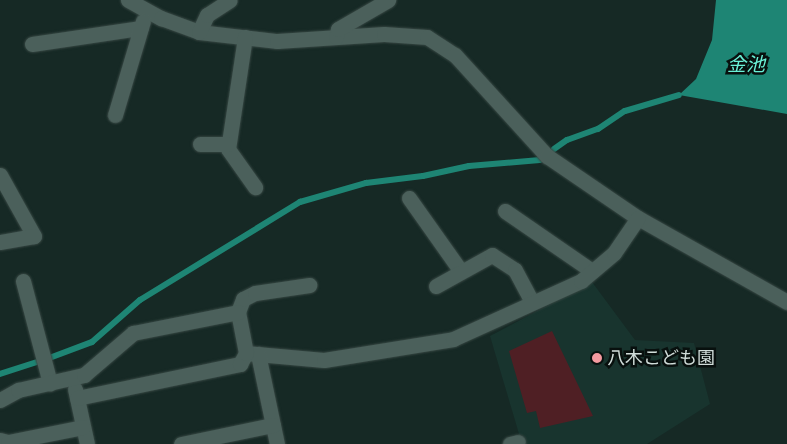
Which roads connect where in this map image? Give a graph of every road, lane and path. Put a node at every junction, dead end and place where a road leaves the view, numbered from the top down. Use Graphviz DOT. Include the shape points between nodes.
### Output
graph roads {
  1 [pos="128,0"];
  2 [pos="230,0"];
  3 [pos="388,0"];
  4 [pos="146,10"];
  5 [pos="141,28"];
  6 [pos="199,32"];
  7 [pos="245,37"];
  8 [pos="336,37"];
  9 [pos="32,44"];
  10 [pos="115,115"];
  11 [pos="200,144"];
  12 [pos="228,144"];
  13 [pos="0,175"];
  14 [pos="254,188"];
  15 [pos="410,198"];
  16 [pos="505,211"];
  17 [pos="638,218"];
  18 [pos="0,242"];
  19 [pos="460,270"];
  20 [pos="592,271"];
  21 [pos="23,281"];
  22 [pos="308,285"];
  23 [pos="436,286"];
  24 [pos="532,302"];
  25 [pos="787,302"];
  26 [pos="238,312"];
  27 [pos="252,353"];
  28 [pos="73,378"];
  29 [pos="50,383"];
  30 [pos="77,398"];
  31 [pos="0,400"];
  32 [pos="273,425"];
  33 [pos="83,427"];
  34 [pos="0,440"];
  35 [pos="87,444"];
  36 [pos="181,444"];
  37 [pos="277,444"];
  1 -- 4 [label="street"];
  2 -- 6 [label="street" via="207,15"];
  3 -- 8 [label="street" via="338,29"];
  4 -- 5 [label="street"];
  4 -- 6 [label="street"];
  5 -- 9 [label="street"];
  5 -- 10 [label="street"];
  6 -- 7 [label="street"];
  7 -- 8 [label="street" via="277,41"];
  7 -- 12 [label="street"];
  8 -- 17 [label="street" via="427,36 455,55 547,156"];
  11 -- 12 [label="street"];
  12 -- 14 [label="street" via="228,150"];
  13 -- 18 [label="street" via="34,236"];
  15 -- 19 [label="street"];
  16 -- 20 [label="street"];
  17 -- 20 [label="street" via="614,253"];
  17 -- 25 [label="street"];
  19 -- 23 [label="street"];
  19 -- 24 [label="street" via="492,255 515,270"];
  20 -- 24 [label="street" via="581,281"];
  21 -- 29 [label="street"];
  22 -- 26 [label="street" via="255,293 244,299"];
  24 -- 27 [label="street" via="453,339 324,360"];
  26 -- 27 [label="street"];
  26 -- 28 [label="street" via="133,333 84,375"];
  27 -- 30 [label="street" via="240,364"];
  27 -- 32 [label="street"];
  28 -- 29 [label="street"];
  28 -- 30 [label="street"];
  29 -- 31 [label="street" via="18,390"];
  30 -- 33 [label="street"];
  32 -- 36 [label="street"];
  32 -- 37 [label="street"];
  33 -- 34 [label="street" via="8,442"];
  33 -- 35 [label="street"];
}
